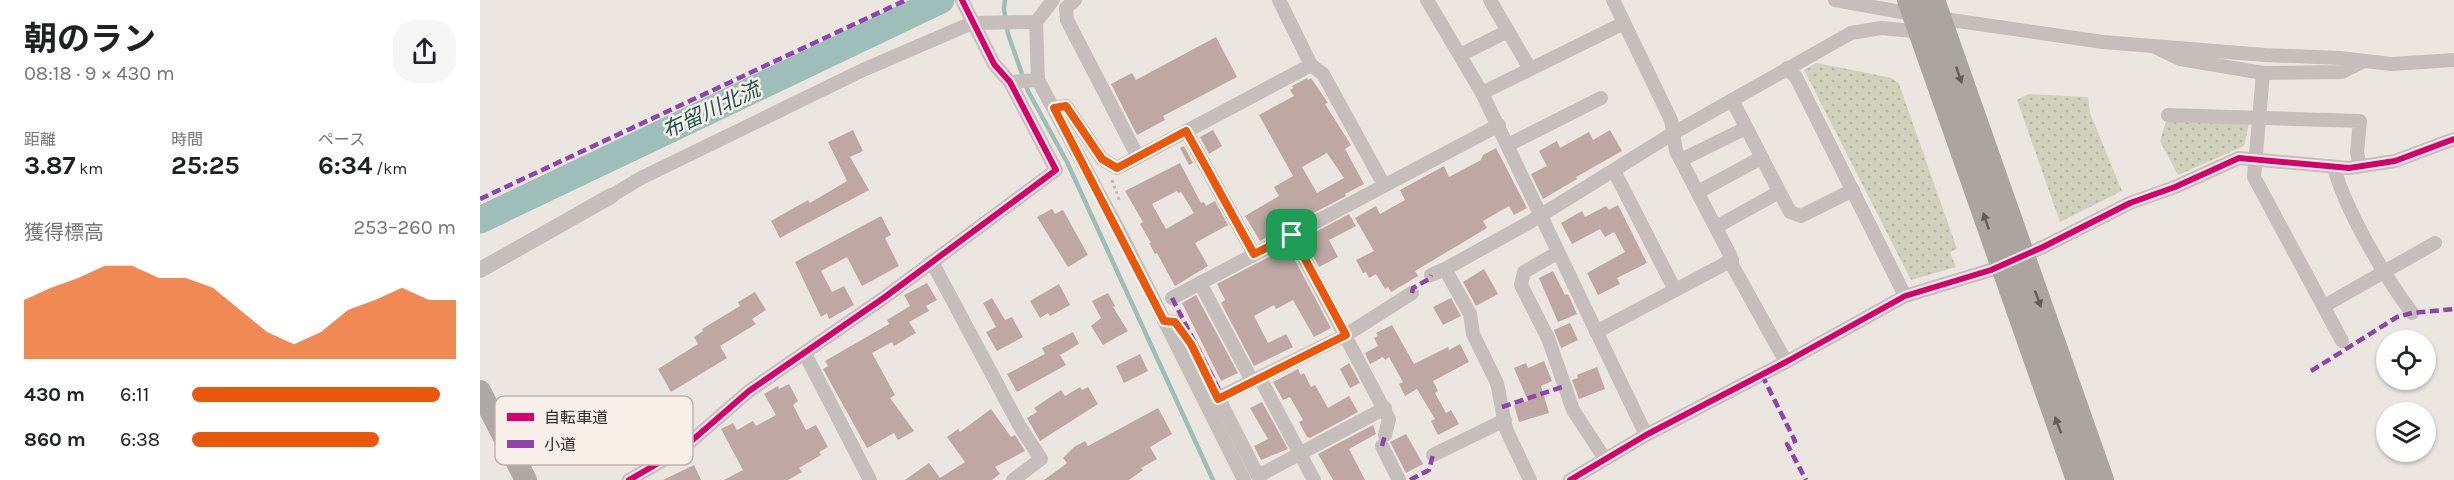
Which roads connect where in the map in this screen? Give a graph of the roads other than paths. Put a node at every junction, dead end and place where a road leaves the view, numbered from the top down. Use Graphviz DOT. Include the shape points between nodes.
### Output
graph roads {
  1 [pos="1053,0"];
  2 [pos="1076,0"];
  3 [pos="1279,0"];
  4 [pos="1427,0"];
  5 [pos="1490,0"];
  6 [pos="1613,0"];
  7 [pos="1835,0"];
  8 [pos="1909,0"];
  9 [pos="1933,0"];
  10 [pos="968,12"];
  11 [pos="1036,22"];
  12 [pos="1624,23"];
  13 [pos="1973,25"];
  14 [pos="1508,31"];
  15 [pos="2154,46"];
  16 [pos="1460,55"];
  17 [pos="2454,60"];
  18 [pos="2364,61"];
  19 [pos="1311,64"];
  20 [pos="1787,68"];
  21 [pos="1530,69"];
  22 [pos="2263,73"];
  23 [pos="1036,80"];
  24 [pos="1012,82"];
  25 [pos="1482,93"];
  26 [pos="1601,98"];
  27 [pos="1732,100"];
  28 [pos="1054,108"];
  29 [pos="2168,115"];
  30 [pos="2259,118"];
  31 [pos="1498,125"];
  32 [pos="1746,128"];
  33 [pos="1186,131"];
  34 [pos="1672,134"];
  35 [pos="2454,139"];
  36 [pos="1508,144"];
  37 [pos="1138,157"];
  38 [pos="1761,158"];
  39 [pos="2255,159"];
  40 [pos="1681,160"];
  41 [pos="2360,166"];
  42 [pos="2334,167"];
  43 [pos="1614,171"];
  44 [pos="1384,185"];
  45 [pos="1853,190"];
  46 [pos="1698,192"];
  47 [pos="1779,192"];
  48 [pos="611,196"];
  49 [pos="1541,215"];
  50 [pos="1716,227"];
  51 [pos="1292,235"];
  52 [pos="2435,243"];
  53 [pos="1557,253"];
  54 [pos="1254,254"];
  55 [pos="1732,260"];
  56 [pos="932,262"];
  57 [pos="1445,269"];
  58 [pos="480,270"];
  59 [pos="2385,272"];
  60 [pos="1431,274"];
  61 [pos="1200,284"];
  62 [pos="1675,290"];
  63 [pos="1412,293"];
  64 [pos="1905,296"];
  65 [pos="1172,298"];
  66 [pos="2324,306"];
  67 [pos="2412,313"];
  68 [pos="1164,321"];
  69 [pos="1596,332"];
  70 [pos="1346,335"];
  71 [pos="2342,341"];
  72 [pos="805,354"];
  73 [pos="1786,362"];
  74 [pos="1256,380"];
  75 [pos="480,391"];
  76 [pos="1218,399"];
  77 [pos="1384,408"];
  78 [pos="495,420"];
  79 [pos="1504,420"];
  80 [pos="1646,435"];
  81 [pos="693,440"];
  82 [pos="1300,454"];
  83 [pos="1433,455"];
  84 [pos="1605,459"];
  85 [pos="518,465"];
  86 [pos="655,465"];
  87 [pos="1259,478"];
  88 [pos="526,480"];
  89 [pos="629,480"];
  90 [pos="870,480"];
  91 [pos="1013,480"];
  92 [pos="1244,480"];
  93 [pos="1314,480"];
  94 [pos="1399,480"];
  95 [pos="1530,480"];
  96 [pos="1570,480"];
  97 [pos="2078,480"];
  98 [pos="2102,480"];
  1 -- 11 [label="street"];
  2 -- 37 [label="street" via="1066,8 1067,20"];
  3 -- 19 [label="street"];
  4 -- 16 [label="street"];
  5 -- 14 [label="street"];
  6 -- 12 [label="street"];
  7 -- 13 [label="street"];
  97 -- 8 [label="highway, one-way, bridge"];
  9 -- 98 [label="highway, one-way, bridge"];
  10 -- 11 [label="street" via="999,23"];
  10 -- 24 [label="street" via="994,64"];
  10 -- 48 [label="street"];
  11 -- 23 [label="street"];
  12 -- 21 [label="street"];
  12 -- 34 [label="street" via="1671,120"];
  13 -- 15 [label="street"];
  13 -- 20 [label="street" via="1948,34 1881,28 1851,33"];
  14 -- 16 [label="street"];
  14 -- 21 [label="street"];
  15 -- 18 [label="street"];
  15 -- 22 [label="street" via="2180,59"];
  16 -- 25 [label="street"];
  17 -- 18 [label="street" via="2391,64"];
  18 -- 22 [label="street" via="2342,72"];
  19 -- 33 [label="street"];
  19 -- 44 [label="street" via="1323,74"];
  20 -- 27 [label="street"];
  20 -- 45 [label="street" via="1796,77"];
  21 -- 25 [label="street"];
  22 -- 30 [label="street"];
  23 -- 24 [label="street"];
  23 -- 28 [label="street"];
  24 -- 56 [label="street" via="1056,170"];
  25 -- 31 [label="street"];
  26 -- 36 [label="street"];
  27 -- 32 [label="street"];
  27 -- 34 [label="street"];
  28 -- 37 [label="street" via="1066,106 1107,163 1117,168"];
  28 -- 68 [label="street"];
  29 -- 30 [label="street"];
  30 -- 39 [label="street"];
  30 -- 41 [label="street" via="2360,121"];
  31 -- 36 [label="street"];
  31 -- 44 [label="street"];
  32 -- 38 [label="street"];
  32 -- 40 [label="street"];
  33 -- 37 [label="street"];
  33 -- 54 [label="street"];
  34 -- 40 [label="street"];
  34 -- 43 [label="street"];
  35 -- 41 [label="street" via="2395,161"];
  36 -- 49 [label="street"];
  38 -- 46 [label="street"];
  38 -- 47 [label="street"];
  39 -- 42 [label="street"];
  39 -- 64 [label="street" via="2239,158 2130,203 1991,270"];
  39 -- 66 [label="street" via="2254,177"];
  40 -- 46 [label="street"];
  41 -- 42 [label="street"];
  42 -- 59 [label="street" via="2339,187"];
  43 -- 49 [label="street"];
  43 -- 62 [label="street"];
  44 -- 51 [label="street"];
  45 -- 47 [label="street" via="1801,216 1790,212"];
  45 -- 64 [label="street"];
  46 -- 50 [label="street"];
  47 -- 50 [label="street"];
  48 -- 58 [label="street"];
  49 -- 53 [label="street"];
  49 -- 57 [label="street"];
  50 -- 55 [label="street"];
  51 -- 54 [label="street"];
  51 -- 70 [label="street"];
  52 -- 59 [label="street"];
  53 -- 69 [label="street"];
  53 -- 84 [label="street" via="1524,272 1521,285 1548,338 1573,410"];
  54 -- 61 [label="street"];
  55 -- 62 [label="street"];
  55 -- 73 [label="street"];
  56 -- 72 [label="street"];
  56 -- 91 [label="street" via="1041,459"];
  57 -- 60 [label="street"];
  57 -- 79 [label="street" via="1470,314 1473,334 1497,383"];
  59 -- 66 [label="street"];
  59 -- 67 [label="street"];
  61 -- 65 [label="street"];
  61 -- 74 [label="street" via="1250,377"];
  62 -- 69 [label="street"];
  63 -- 70 [label="street"];
  64 -- 73 [label="street"];
  66 -- 71 [label="street"];
  68 -- 76 [label="street" via="1175,322 1191,344"];
  68 -- 92 [label="street"];
  69 -- 80 [label="street"];
  70 -- 74 [label="street"];
  70 -- 77 [label="street"];
  72 -- 81 [label="street" via="749,391"];
  72 -- 90 [label="street"];
  73 -- 80 [label="street"];
  74 -- 76 [label="street"];
  74 -- 82 [label="street" via="1263,382"];
  75 -- 78 [label="highway"];
  76 -- 87 [label="street"];
  77 -- 82 [label="street"];
  77 -- 94 [label="street" via="1389,419 1384,441"];
  79 -- 83 [label="street"];
  79 -- 95 [label="street"];
  80 -- 84 [label="street"];
  82 -- 87 [label="street"];
  82 -- 93 [label="street"];
  84 -- 96 [label="street"];
  85 -- 88 [label="highway"];
  86 -- 89 [label="street"];
}
